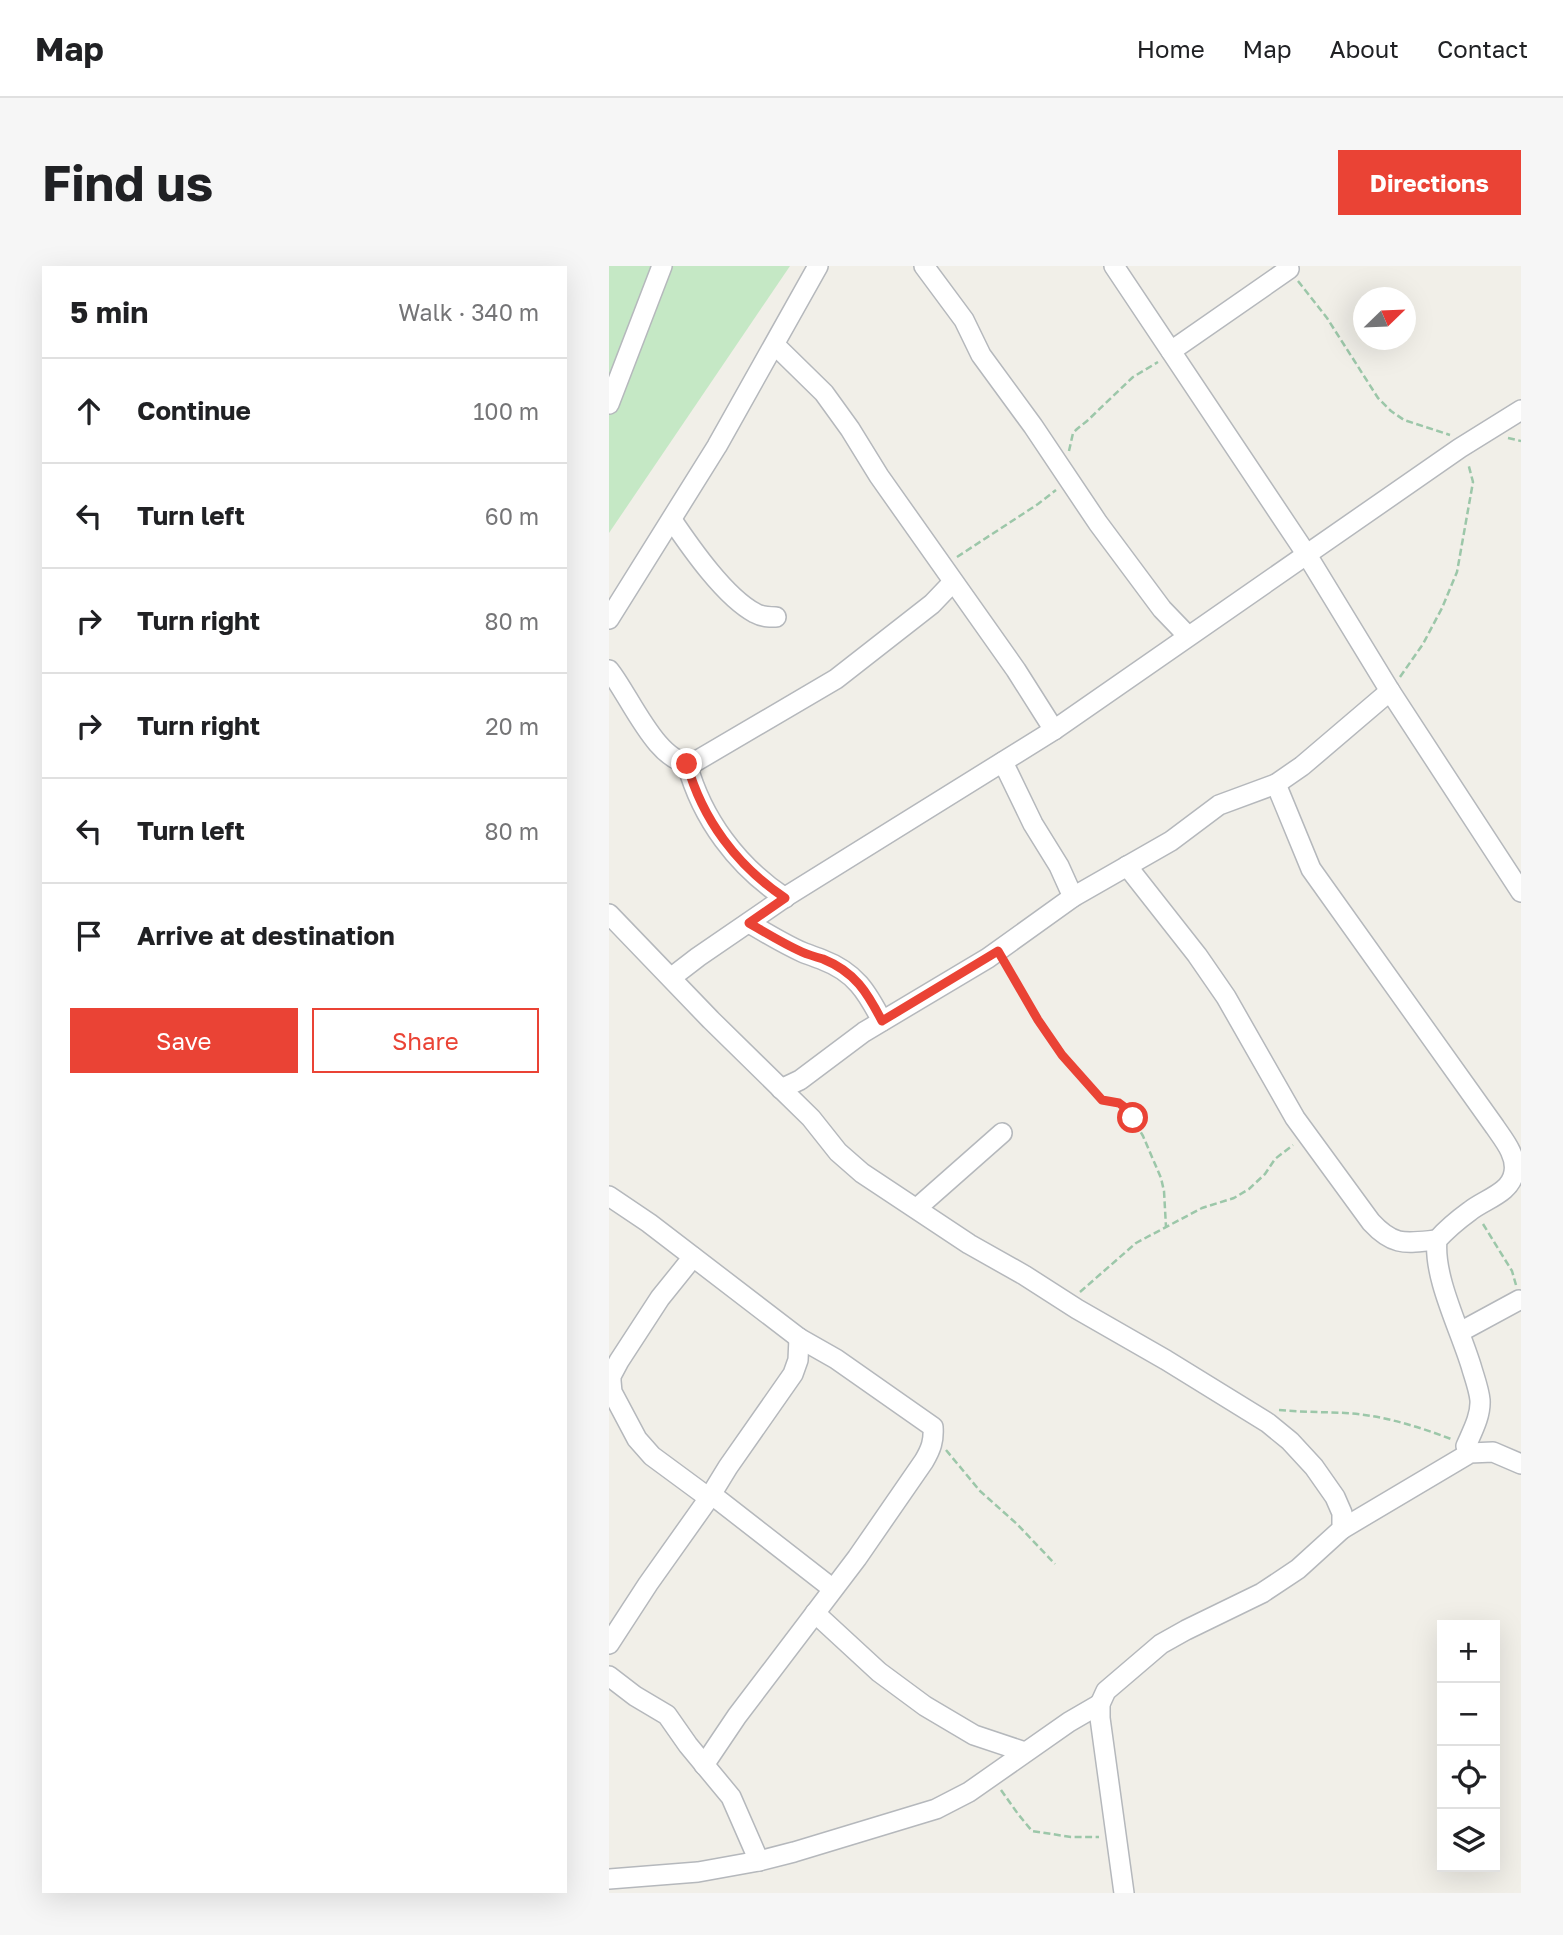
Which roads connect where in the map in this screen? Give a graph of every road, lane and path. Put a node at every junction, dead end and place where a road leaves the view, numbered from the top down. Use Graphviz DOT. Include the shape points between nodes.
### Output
graph roads {
  1 [pos="662,266"];
  2 [pos="818,266"];
  3 [pos="924,266"];
  4 [pos="1114,266"];
  5 [pos="1288,267"];
  6 [pos="775,345"];
  7 [pos="1172,352"];
  8 [pos="609,404"];
  9 [pos="1521,410"];
  10 [pos="1465,445"];
  11 [pos="1069,479"];
  12 [pos="673,520"];
  13 [pos="1307,555"];
  14 [pos="948,575"];
  15 [pos="776,617"];
  16 [pos="609,620"];
  17 [pos="1188,636"];
  18 [pos="609,670"];
  19 [pos="1390,691"];
  20 [pos="1054,730"];
  21 [pos="1003,762"];
  22 [pos="687,764"];
  23 [pos="1276,784"];
  24 [pos="1059,866"];
  25 [pos="1127,866"];
  26 [pos="1109,876"];
  27 [pos="1521,892"];
  28 [pos="1073,897"];
  29 [pos="785,898"];
  30 [pos="609,914"];
  31 [pos="749,923"];
  32 [pos="998,951"];
  33 [pos="672,977"];
  34 [pos="882,1021"];
  35 [pos="781,1089"];
  36 [pos="1002,1133"];
  37 [pos="1308,1134"];
  38 [pos="609,1196"];
  39 [pos="1480,1205"];
  40 [pos="917,1208"];
  41 [pos="1166,1227"];
  42 [pos="1437,1240"];
  43 [pos="693,1257"];
  44 [pos="1518,1300"];
  45 [pos="1066,1303"];
  46 [pos="1460,1332"];
  47 [pos="799,1338"];
  48 [pos="1248,1412"];
  49 [pos="933,1434"];
  50 [pos="1466,1446"];
  51 [pos="1521,1464"];
  52 [pos="710,1496"];
  53 [pos="1342,1530"];
  54 [pos="1055,1564"];
  55 [pos="833,1590"];
  56 [pos="815,1613"];
  57 [pos="609,1644"];
  58 [pos="609,1676"];
  59 [pos="1100,1704"];
  60 [pos="1025,1752"];
  61 [pos="704,1765"];
  62 [pos="991,1776"];
  63 [pos="1117,1838"];
  64 [pos="759,1861"];
  65 [pos="617,1884"];
  66 [pos="1124,1893"];
  1 -- 8 [label="street"];
  2 -- 6 [label="street"];
  3 -- 11 [label="street"];
  4 -- 7 [label="street"];
  5 -- 7 [label="street"];
  5 -- 10 [label="path" via="1385,404 1404,420"];
  6 -- 12 [label="street"];
  6 -- 14 [label="street" via="824,393"];
  7 -- 11 [label="path" via="1133,377 1073,433"];
  7 -- 13 [label="street"];
  9 -- 10 [label="street"];
  10 -- 13 [label="street"];
  10 -- 19 [label="path" via="1473,482 1457,572 1423,644"];
  11 -- 14 [label="path"];
  11 -- 17 [label="street" via="1162,609"];
  12 -- 15 [label="street" via="728,592 756,614"];
  12 -- 16 [label="street"];
  13 -- 17 [label="street"];
  13 -- 19 [label="street"];
  14 -- 20 [label="street"];
  14 -- 22 [label="street" via="932,604 836,679"];
  17 -- 20 [label="street"];
  18 -- 22 [label="street" via="655,740"];
  19 -- 23 [label="street"];
  19 -- 27 [label="street"];
  20 -- 21 [label="street"];
  21 -- 24 [label="street"];
  21 -- 29 [label="street"];
  22 -- 29 [label="street" via="701,804 740,862"];
  23 -- 25 [label="street" via="1219,805"];
  23 -- 39 [label="street" via="1311,869 1510,1149 1514,1172 1505,1188"];
  24 -- 26 [label="street" via="1085,876"];
  24 -- 28 [label="street"];
  25 -- 26 [label="street"];
  25 -- 37 [label="street" via="1226,997"];
  26 -- 28 [label="street"];
  28 -- 32 [label="street"];
  29 -- 31 [label="street"];
  30 -- 33 [label="street"];
  31 -- 33 [label="street"];
  31 -- 34 [label="street" via="852,976"];
  32 -- 34 [label="street"];
  32 -- 41 [label="path" via="1062,1055 1102,1100 1119,1103 1133,1118 1161,1178"];
  33 -- 35 [label="street"];
  34 -- 35 [label="street"];
  35 -- 40 [label="street" via="838,1152"];
  36 -- 40 [label="street"];
  37 -- 41 [label="path" via="1275,1159 1249,1189"];
  37 -- 42 [label="street" via="1383,1235 1398,1242"];
  38 -- 43 [label="street"];
  39 -- 42 [label="street"];
  39 -- 44 [label="path" via="1484,1227 1513,1271"];
  40 -- 45 [label="street"];
  41 -- 45 [label="path" via="1136,1243"];
  42 -- 46 [label="street" via="1442,1282"];
  43 -- 47 [label="street"];
  43 -- 52 [label="street" via="660,1298 611,1381 612,1392 637,1439 652,1456"];
  44 -- 46 [label="street"];
  45 -- 48 [label="street"];
  46 -- 50 [label="street" via="1480,1402"];
  47 -- 49 [label="street" via="925,1420"];
  47 -- 52 [label="street" via="793,1374"];
  48 -- 50 [label="path" via="1347,1413 1418,1427"];
  48 -- 53 [label="street" via="1290,1441 1314,1467 1335,1497 1342,1513"];
  49 -- 54 [label="path" via="979,1490"];
  49 -- 55 [label="street" via="924,1461"];
  51 -- 53 [label="street" via="1493,1452 1471,1453"];
  52 -- 55 [label="street"];
  52 -- 57 [label="street"];
  53 -- 59 [label="street" via="1262,1593 1161,1644 1119,1678"];
  55 -- 56 [label="street"];
  56 -- 60 [label="street" via="879,1672 925,1706 974,1735"];
  56 -- 61 [label="street"];
  58 -- 61 [label="street" via="667,1715"];
  59 -- 60 [label="street"];
  59 -- 63 [label="street"];
  60 -- 62 [label="street"];
  61 -- 64 [label="street" via="731,1797"];
  62 -- 63 [label="path" via="1032,1831"];
  62 -- 64 [label="street" via="936,1809"];
  63 -- 66 [label="street"];
  64 -- 65 [label="street"];
}
